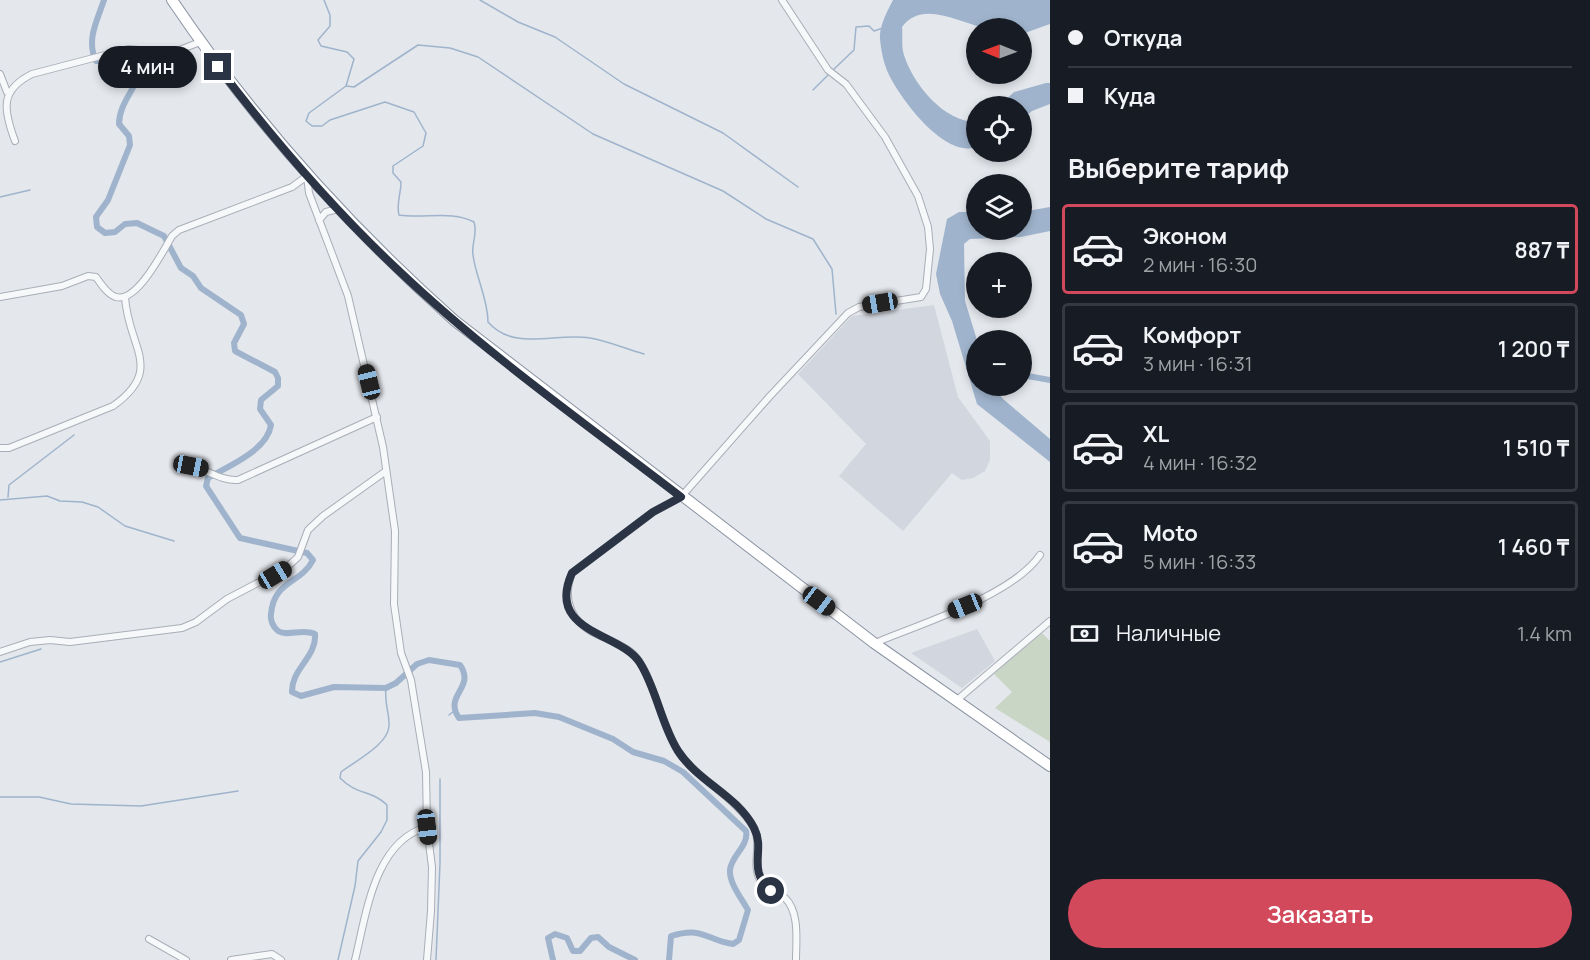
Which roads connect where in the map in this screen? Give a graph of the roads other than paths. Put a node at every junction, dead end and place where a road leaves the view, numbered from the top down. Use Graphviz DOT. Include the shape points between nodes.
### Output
graph roads {
  1 [pos="172,0"];
  2 [pos="782,0"];
  3 [pos="200,42"];
  4 [pos="0,74"];
  5 [pos="7,92"];
  6 [pos="15,141"];
  7 [pos="307,176"];
  8 [pos="338,209"];
  9 [pos="319,220"];
  10 [pos="0,297"];
  11 [pos="125,297"];
  12 [pos="377,417"];
  13 [pos="0,448"];
  14 [pos="191,466"];
  15 [pos="386,471"];
  16 [pos="681,497"];
  17 [pos="1040,555"];
  18 [pos="1050,621"];
  19 [pos="874,643"];
  20 [pos="0,652"];
  21 [pos="957,700"];
  22 [pos="1050,766"];
  23 [pos="427,827"];
  24 [pos="149,939"];
  25 [pos="186,960"];
  26 [pos="231,960"];
  27 [pos="281,960"];
  28 [pos="355,960"];
  29 [pos="427,960"];
  30 [pos="796,960"];
  1 -- 3 [label="highway"];
  2 -- 16 [label="street" via="828,70 846,84 885,137 918,196 930,249 926,289 921,297 859,307 848,313"];
  3 -- 5 [label="street" via="172,53 117,51 32,74 17,81"];
  3 -- 7 [label="highway" via="240,97"];
  4 -- 5 [label="street"];
  5 -- 6 [label="street" via="6,118"];
  7 -- 8 [label="highway"];
  7 -- 9 [label="street"];
  7 -- 11 [label="street" via="292,187 179,230 139,287"];
  8 -- 9 [label="street" via="326,212"];
  8 -- 16 [label="highway" via="455,321"];
  9 -- 12 [label="street" via="348,296"];
  10 -- 11 [label="street" via="62,286 88,276 96,277 116,297"];
  11 -- 13 [label="street" via="126,317 142,365 141,376 128,396 113,406 9,448"];
  12 -- 14 [label="street" via="238,480 227,481"];
  12 -- 15 [label="street"];
  15 -- 20 [label="street" via="308,530 298,557 286,568 196,622 182,628 81,641 30,642"];
  15 -- 23 [label="street" via="395,531 394,604 426,772"];
  16 -- 19 [label="highway"];
  16 -- 30 [label="street" via="653,512 572,573 567,598 573,615 583,626 632,653 641,664 678,752 700,778 727,796 753,826 761,882 786,898 792,910"];
  17 -- 19 [label="street" via="1020,578 965,606"];
  18 -- 21 [label="street"];
  19 -- 21 [label="highway"];
  21 -- 22 [label="highway"];
  23 -- 28 [label="street" via="413,830 391,850 373,889"];
  23 -- 29 [label="street" via="432,867"];
  24 -- 25 [label="street"];
  26 -- 27 [label="street" via="272,954"];
}
